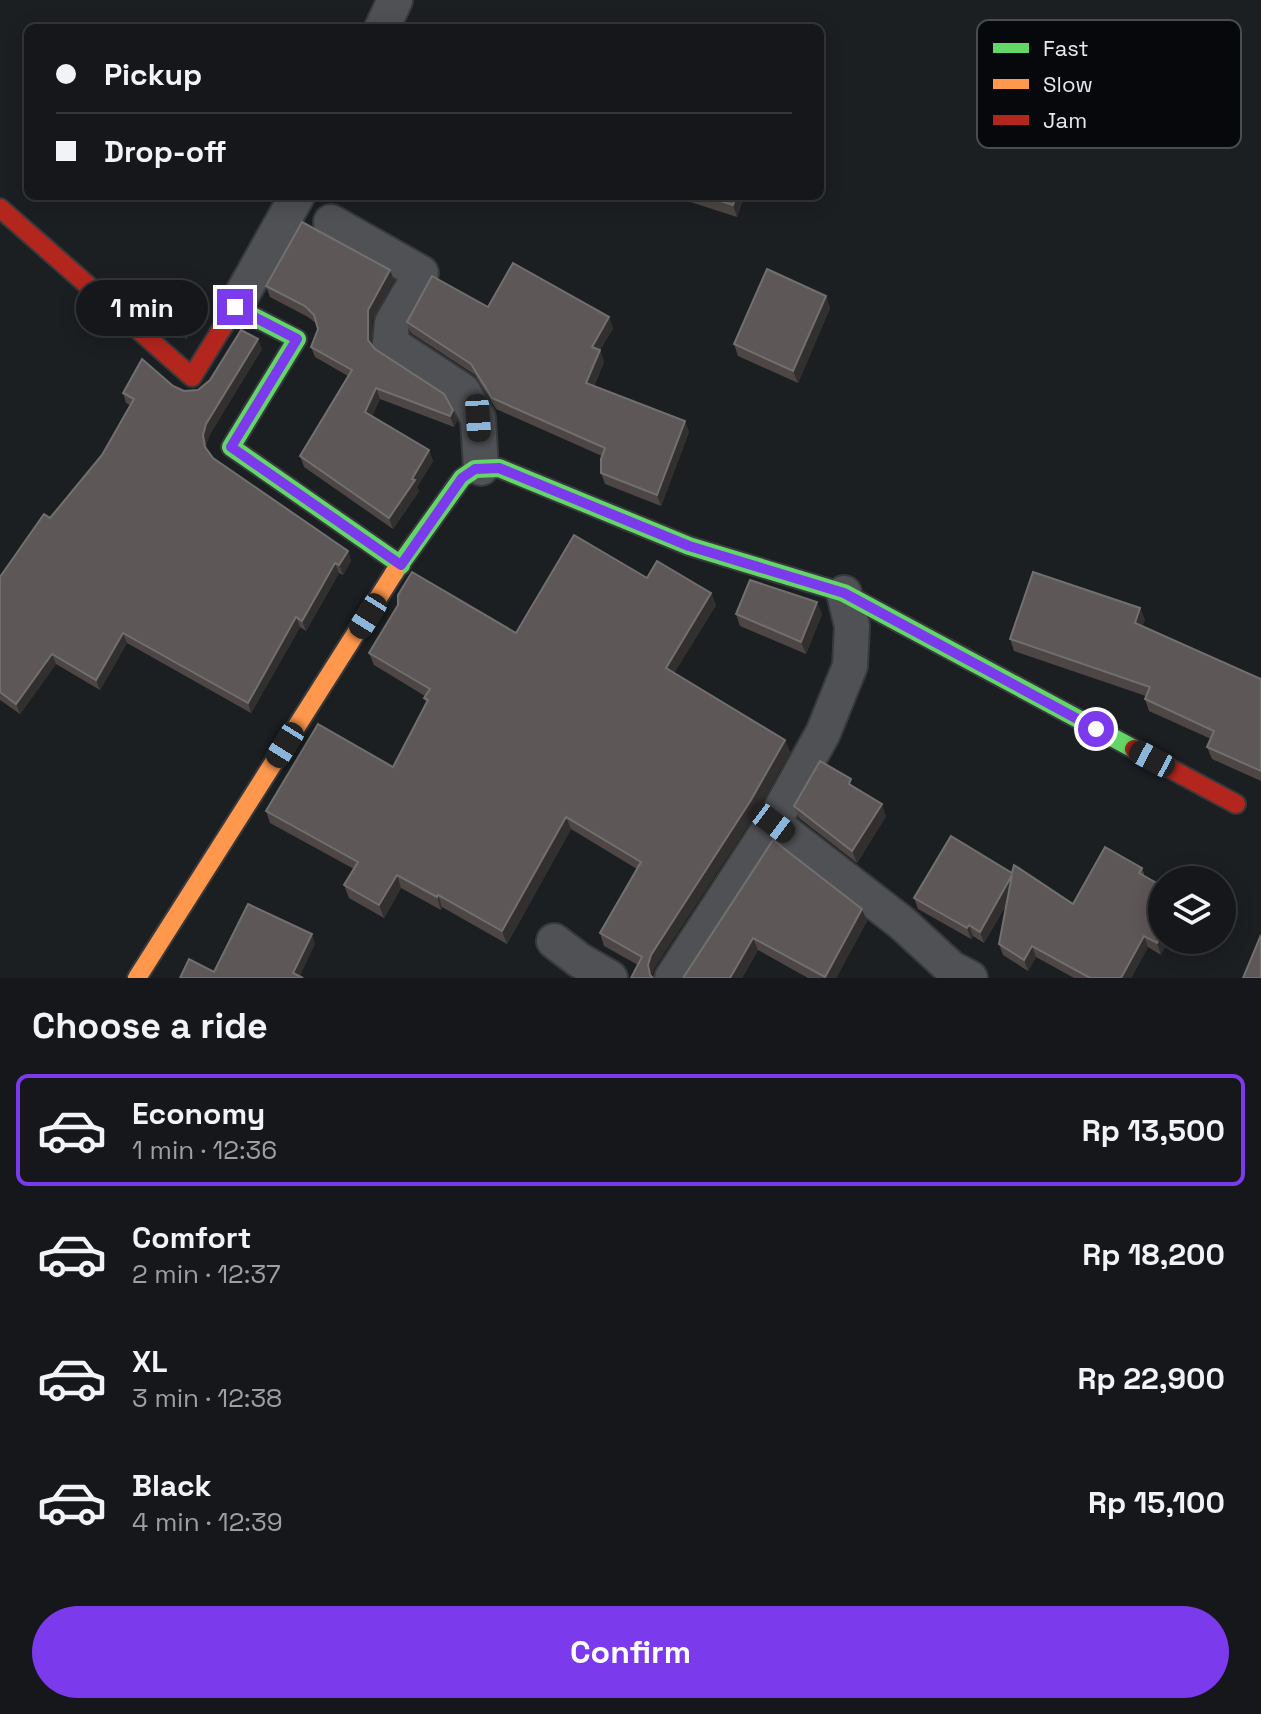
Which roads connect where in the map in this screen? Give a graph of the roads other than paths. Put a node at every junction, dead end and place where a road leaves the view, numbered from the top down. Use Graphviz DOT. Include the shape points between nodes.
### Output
graph roads {
  1 [pos="395,0"];
  2 [pos="384,24"];
  3 [pos="295,200"];
  4 [pos="0,208"];
  5 [pos="331,222"];
  6 [pos="235,307"];
  7 [pos="481,468"];
  8 [pos="401,565"];
  9 [pos="844,593"];
  10 [pos="1236,804"];
  11 [pos="773,823"];
  12 [pos="554,941"];
  13 [pos="137,978"];
  14 [pos="610,978"];
  15 [pos="672,978"];
  16 [pos="970,978"];
  1 -- 2 [label="street"];
  3 -- 6 [label="street"];
  4 -- 6 [label="street" via="192,377"];
  5 -- 7 [label="street" via="421,273 392,323 390,343 463,391 478,418"];
  6 -- 8 [label="street" via="297,339 231,447"];
  7 -- 8 [label="street" via="462,478"];
  7 -- 9 [label="street" via="499,468 689,546"];
  8 -- 13 [label="street"];
  9 -- 10 [label="street"];
  9 -- 11 [label="street" via="852,626 850,666 823,733"];
  11 -- 15 [label="street"];
  11 -- 16 [label="street"];
  12 -- 14 [label="street"];
}
